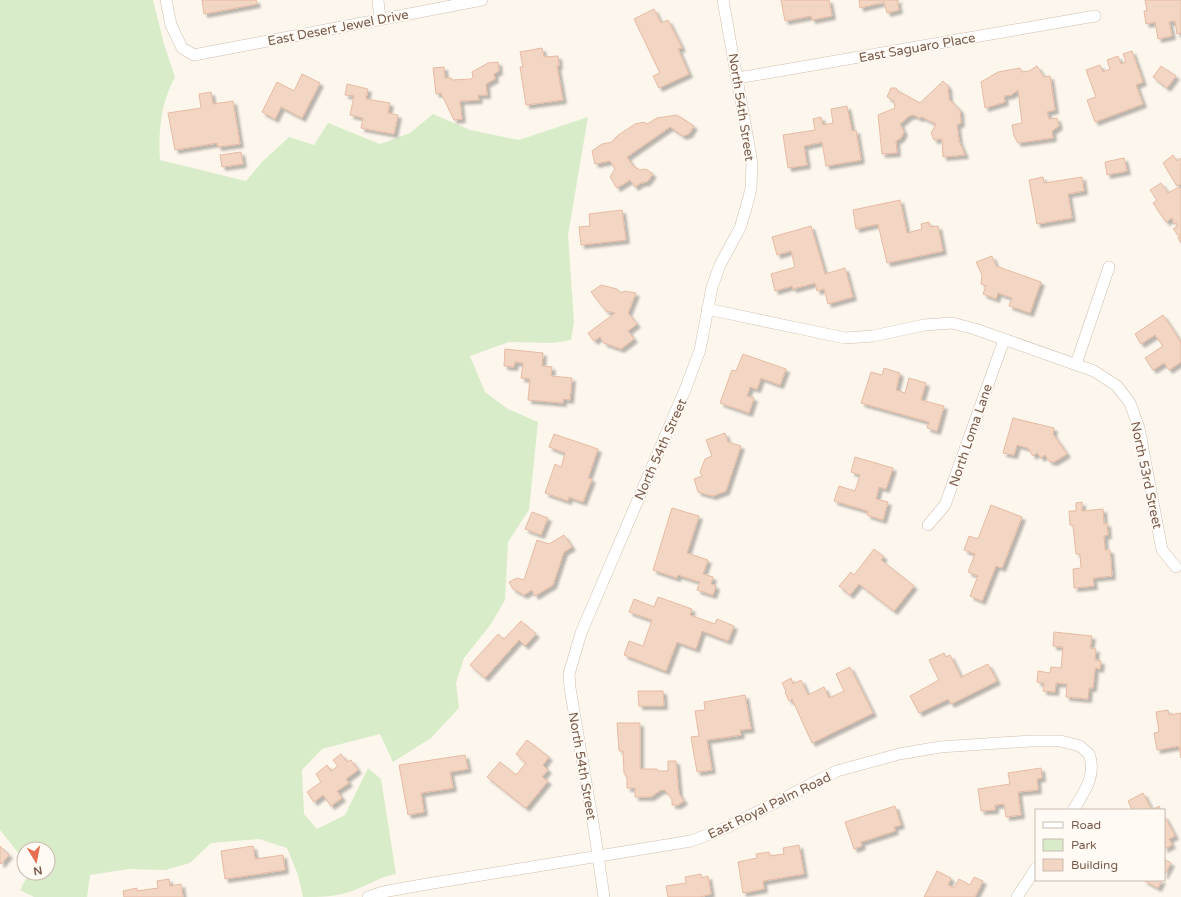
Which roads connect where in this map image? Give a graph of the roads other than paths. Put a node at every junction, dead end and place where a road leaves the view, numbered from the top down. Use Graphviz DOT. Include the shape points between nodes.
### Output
graph roads {
  1 [pos="166,0"];
  2 [pos="378,0"];
  3 [pos="482,0"];
  4 [pos="723,0"];
  5 [pos="1095,16"];
  6 [pos="380,18"];
  7 [pos="738,78"];
  8 [pos="1109,267"];
  9 [pos="707,309"];
  10 [pos="1004,340"];
  11 [pos="1076,364"];
  12 [pos="928,525"];
  13 [pos="1176,567"];
  14 [pos="1074,809"];
  15 [pos="598,856"];
  16 [pos="1035,870"];
  17 [pos="368,897"];
  18 [pos="604,897"];
  19 [pos="1017,897"];
  1 -- 6 [label="street, East Desert Jewel Drive" via="171,24 182,48 194,55"];
  2 -- 6 [label="street"];
  3 -- 6 [label="street, East Desert Jewel Drive"];
  4 -- 7 [label="street, North 54th Street"];
  5 -- 7 [label="street, East Saguaro Place"];
  7 -- 9 [label="street, North 54th Street" via="752,163 751,189 740,228 720,265"];
  8 -- 11 [label="street"];
  9 -- 10 [label="street, North 53rd Street" via="845,338 952,323"];
  9 -- 15 [label="street, North 54th Street" via="700,350 686,390 581,633 569,674"];
  10 -- 11 [label="street, North 53rd Street"];
  10 -- 12 [label="street, North Loma Lane" via="945,505"];
  11 -- 13 [label="street, North 53rd Street" via="1117,386 1130,403 1139,428 1162,550"];
  14 -- 15 [label="street, East Royal Palm Road" via="1086,790 1092,773 1089,754 1080,746 1061,741 1031,740 940,747 899,754 837,771 713,834 691,841"];
  15 -- 17 [label="street, East Royal Palm Road" via="427,884"];
  15 -- 18 [label="street, North 54th Street"];
  16 -- 19 [label="street"];
}
